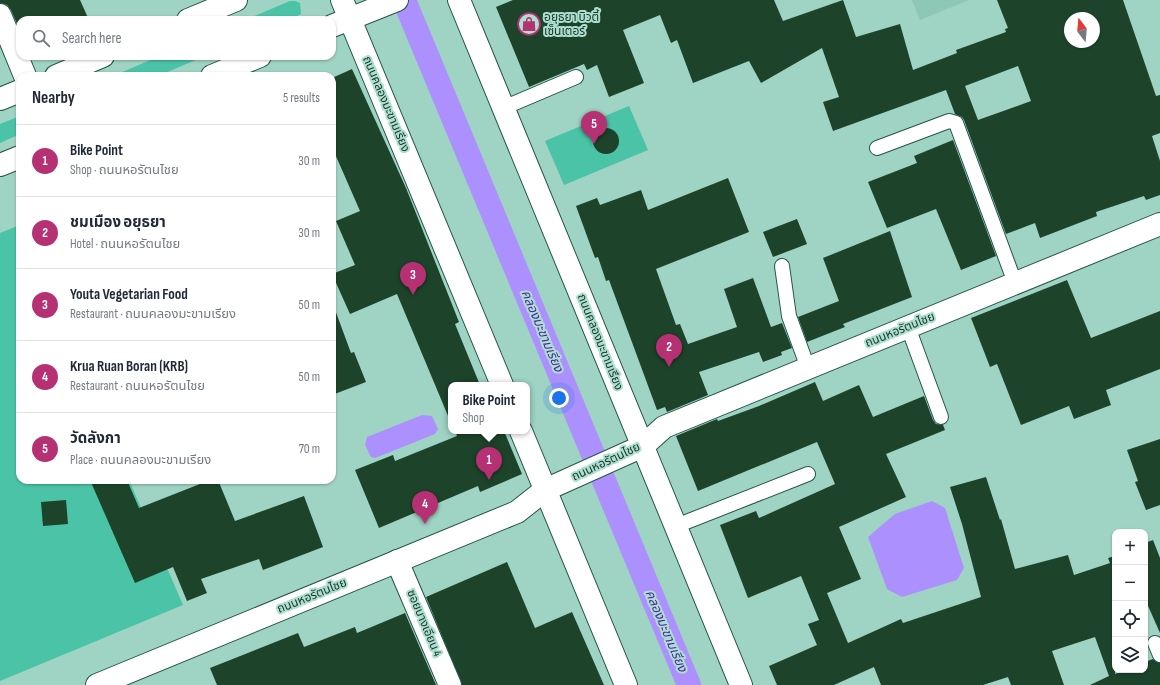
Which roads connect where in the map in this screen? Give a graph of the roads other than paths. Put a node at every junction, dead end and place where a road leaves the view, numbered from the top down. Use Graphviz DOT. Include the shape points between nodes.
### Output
graph roads {
  1 [pos="236,0"];
  2 [pos="397,0"];
  3 [pos="459,0"];
  4 [pos="0,15"];
  5 [pos="342,15"];
  6 [pos="198,16"];
  7 [pos="16,54"];
  8 [pos="18,60"];
  9 [pos="94,60"];
  10 [pos="250,60"];
  11 [pos="23,72"];
  12 [pos="65,72"];
  13 [pos="222,72"];
  14 [pos="576,77"];
  15 [pos="16,93"];
  16 [pos="0,99"];
  17 [pos="503,108"];
  18 [pos="877,148"];
  19 [pos="16,159"];
  20 [pos="0,165"];
  21 [pos="1160,224"];
  22 [pos="782,266"];
  23 [pos="1015,283"];
  24 [pos="908,327"];
  25 [pos="808,368"];
  26 [pos="501,382"];
  27 [pos="941,417"];
  28 [pos="522,434"];
  29 [pos="643,446"];
  30 [pos="808,474"];
  31 [pos="545,490"];
  32 [pos="676,526"];
  33 [pos="397,561"];
  34 [pos="127,679"];
  35 [pos="97,685"];
  36 [pos="450,685"];
  37 [pos="626,685"];
  38 [pos="741,685"];
  1 -- 6 [label="street"];
  2 -- 5 [label="street" via="371,10"];
  3 -- 17 [label="street, ถนนคลองมะขามเรียง"];
  4 -- 7 [label="street"];
  5 -- 26 [label="street, ถนนคลองมะขามเรียง"];
  8 -- 11 [label="street"];
  9 -- 12 [label="street"];
  10 -- 13 [label="street"];
  14 -- 17 [label="lane"];
  15 -- 16 [label="street"];
  17 -- 29 [label="street, ถนนคลองมะขามเรียง"];
  18 -- 23 [label="lane" via="949,121 956,123"];
  19 -- 20 [label="street"];
  21 -- 23 [label="street, ถนนหอรัตนไชย"];
  22 -- 25 [label="lane" via="789,316"];
  23 -- 24 [label="street, ถนนหอรัตนไชย"];
  24 -- 25 [label="street, ถนนหอรัตนไชย"];
  24 -- 27 [label="lane"];
  25 -- 29 [label="street, ถนนหอรัตนไชย" via="664,427"];
  28 -- 31 [label="street"];
  29 -- 31 [label="street, ถนนหอรัตนไชย"];
  29 -- 32 [label="street, ถนนคลองมะขามเรียง"];
  30 -- 32 [label="lane"];
  31 -- 33 [label="street, ถนนหอรัตนไชย" via="517,512"];
  31 -- 37 [label="street"];
  32 -- 38 [label="street, ถนนคลองมะขามเรียง"];
  33 -- 34 [label="street, ถนนหอรัตนไชย"];
  33 -- 36 [label="street, ซอยบางเอียน 4"];
  34 -- 35 [label="street, ถนนหอรัตนไชย"];
}
